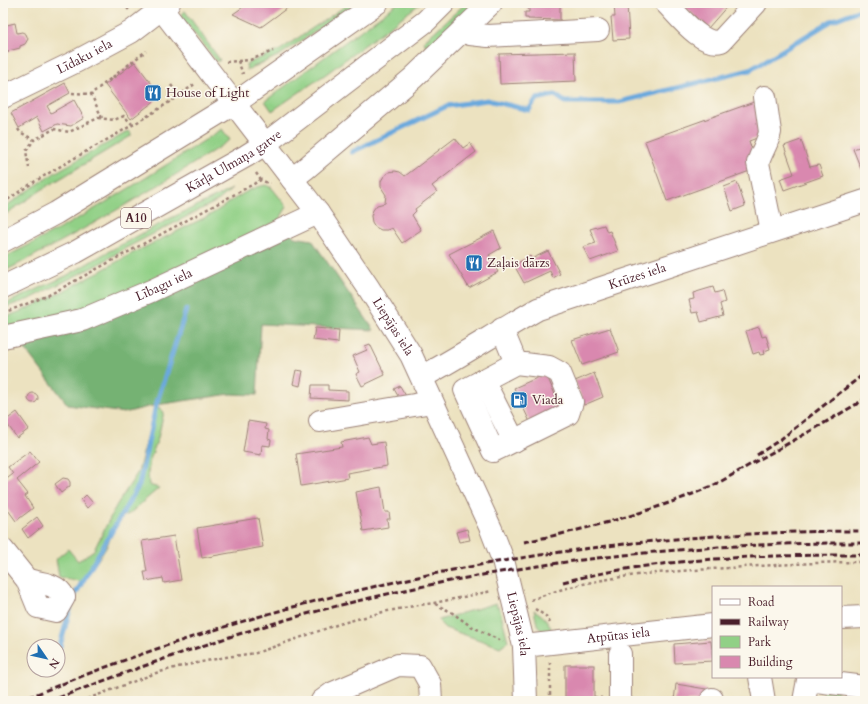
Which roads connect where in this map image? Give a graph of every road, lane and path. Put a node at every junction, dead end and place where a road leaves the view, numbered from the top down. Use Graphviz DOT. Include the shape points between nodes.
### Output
graph roads {
  1 [pos="377,3"];
  2 [pos="444,3"];
  3 [pos="491,3"];
  4 [pos="666,3"];
  5 [pos="756,3"];
  6 [pos="163,5"];
  7 [pos="465,28"];
  8 [pos="598,30"];
  9 [pos="146,51"];
  10 [pos="274,51"];
  11 [pos="211,72"];
  12 [pos="171,85"];
  13 [pos="72,93"];
  14 [pos="91,94"];
  15 [pos="179,96"];
  16 [pos="3,97"];
  17 [pos="765,97"];
  18 [pos="235,103"];
  19 [pos="102,118"];
  20 [pos="132,124"];
  21 [pos="18,129"];
  22 [pos="34,140"];
  23 [pos="265,144"];
  24 [pos="29,168"];
  25 [pos="260,180"];
  26 [pos="282,182"];
  27 [pos="865,201"];
  28 [pos="3,203"];
  29 [pos="318,213"];
  30 [pos="772,231"];
  31 [pos="3,241"];
  32 [pos="3,287"];
  33 [pos="3,313"];
  34 [pos="502,329"];
  35 [pos="3,337"];
  36 [pos="516,362"];
  37 [pos="422,377"];
  38 [pos="432,402"];
  39 [pos="320,421"];
  40 [pos="3,550"];
  41 [pos="865,562"];
  42 [pos="27,580"];
  43 [pos="518,591"];
  44 [pos="529,601"];
  45 [pos="434,603"];
  46 [pos="865,617"];
  47 [pos="842,618"];
  48 [pos="712,625"];
  49 [pos="540,638"];
  50 [pos="620,654"];
  51 [pos="760,678"];
  52 [pos="776,678"];
  53 [pos="865,687"];
  54 [pos="82,701"];
  55 [pos="322,701"];
  56 [pos="431,701"];
  57 [pos="526,701"];
  58 [pos="550,701"];
  59 [pos="621,701"];
  60 [pos="764,701"];
  61 [pos="771,701"];
  62 [pos="804,701"];
  1 -- 18 [label="main road"];
  2 -- 23 [label="main road, Kārļa Ulmaņa gatve / A10" via="426,21"];
  3 -- 7 [label="main road"];
  4 -- 5 [label="main road" via="698,35 716,42 721,41"];
  6 -- 11 [label="main road, Liepājas iela"];
  6 -- 16 [label="main road, Līdaku iela" via="131,32"];
  7 -- 8 [label="main road" via="470,34 488,36"];
  7 -- 26 [label="main road" via="413,78 305,169"];
  9 -- 14 [label="path"];
  10 -- 11 [label="path" via="250,60 225,62"];
  11 -- 15 [label="path"];
  11 -- 18 [label="main road, Liepājas iela"];
  12 -- 15 [label="path"];
  13 -- 14 [label="path"];
  14 -- 19 [label="path"];
  15 -- 20 [label="path"];
  17 -- 30 [label="main road" via="770,132 758,163"];
  18 -- 23 [label="main road, Liepājas iela"];
  18 -- 31 [label="main road" via="56,213"];
  19 -- 20 [label="path" via="114,120 124,116"];
  19 -- 22 [label="path" via="69,132 54,128"];
  20 -- 28 [label="path" via="43,176"];
  21 -- 22 [label="path"];
  22 -- 24 [label="path" via="26,151"];
  23 -- 26 [label="main road, Liepājas iela"];
  23 -- 32 [label="main road, Kārļa Ulmaņa gatve / A10" via="76,252"];
  25 -- 26 [label="path"];
  25 -- 26 [label="path"];
  25 -- 33 [label="path" via="47,296"];
  26 -- 29 [label="main road, Liepājas iela"];
  27 -- 30 [label="main road, Krūzes iela"];
  29 -- 35 [label="main road, Lībagu iela" via="151,291 82,320"];
  29 -- 37 [label="main road, Liepājas iela" via="368,287"];
  30 -- 34 [label="main road, Krūzes iela" via="538,309"];
  34 -- 36 [label="main road"];
  34 -- 37 [label="main road, Krūzes iela"];
  36 -- 36 [label="main road" via="549,367 560,373 572,402 568,414 493,451 465,390"];
  37 -- 38 [label="main road, Liepājas iela"];
  38 -- 39 [label="main road"];
  38 -- 43 [label="main road, Liepājas iela"];
  40 -- 42 [label="main road"];
  41 -- 44 [label="path" via="671,571 602,580 552,592"];
  43 -- 44 [label="path"];
  43 -- 45 [label="path"];
  43 -- 49 [label="main road, Liepājas iela"];
  44 -- 49 [label="path" via="530,605 547,617"];
  45 -- 49 [label="path" via="504,643"];
  45 -- 54 [label="path" via="383,612 339,624 256,654 226,656 156,673"];
  46 -- 47 [label="main road"];
  48 -- 49 [label="main road, Atpūtas iela"];
  49 -- 57 [label="main road, Liepājas iela"];
  49 -- 58 [label="path" via="550,653"];
  50 -- 59 [label="main road"];
  51 -- 60 [label="main road"];
  52 -- 61 [label="main road"];
  53 -- 62 [label="main road" via="808,680"];
  55 -- 56 [label="main road" via="333,693 398,665 420,666 430,684"];
}
